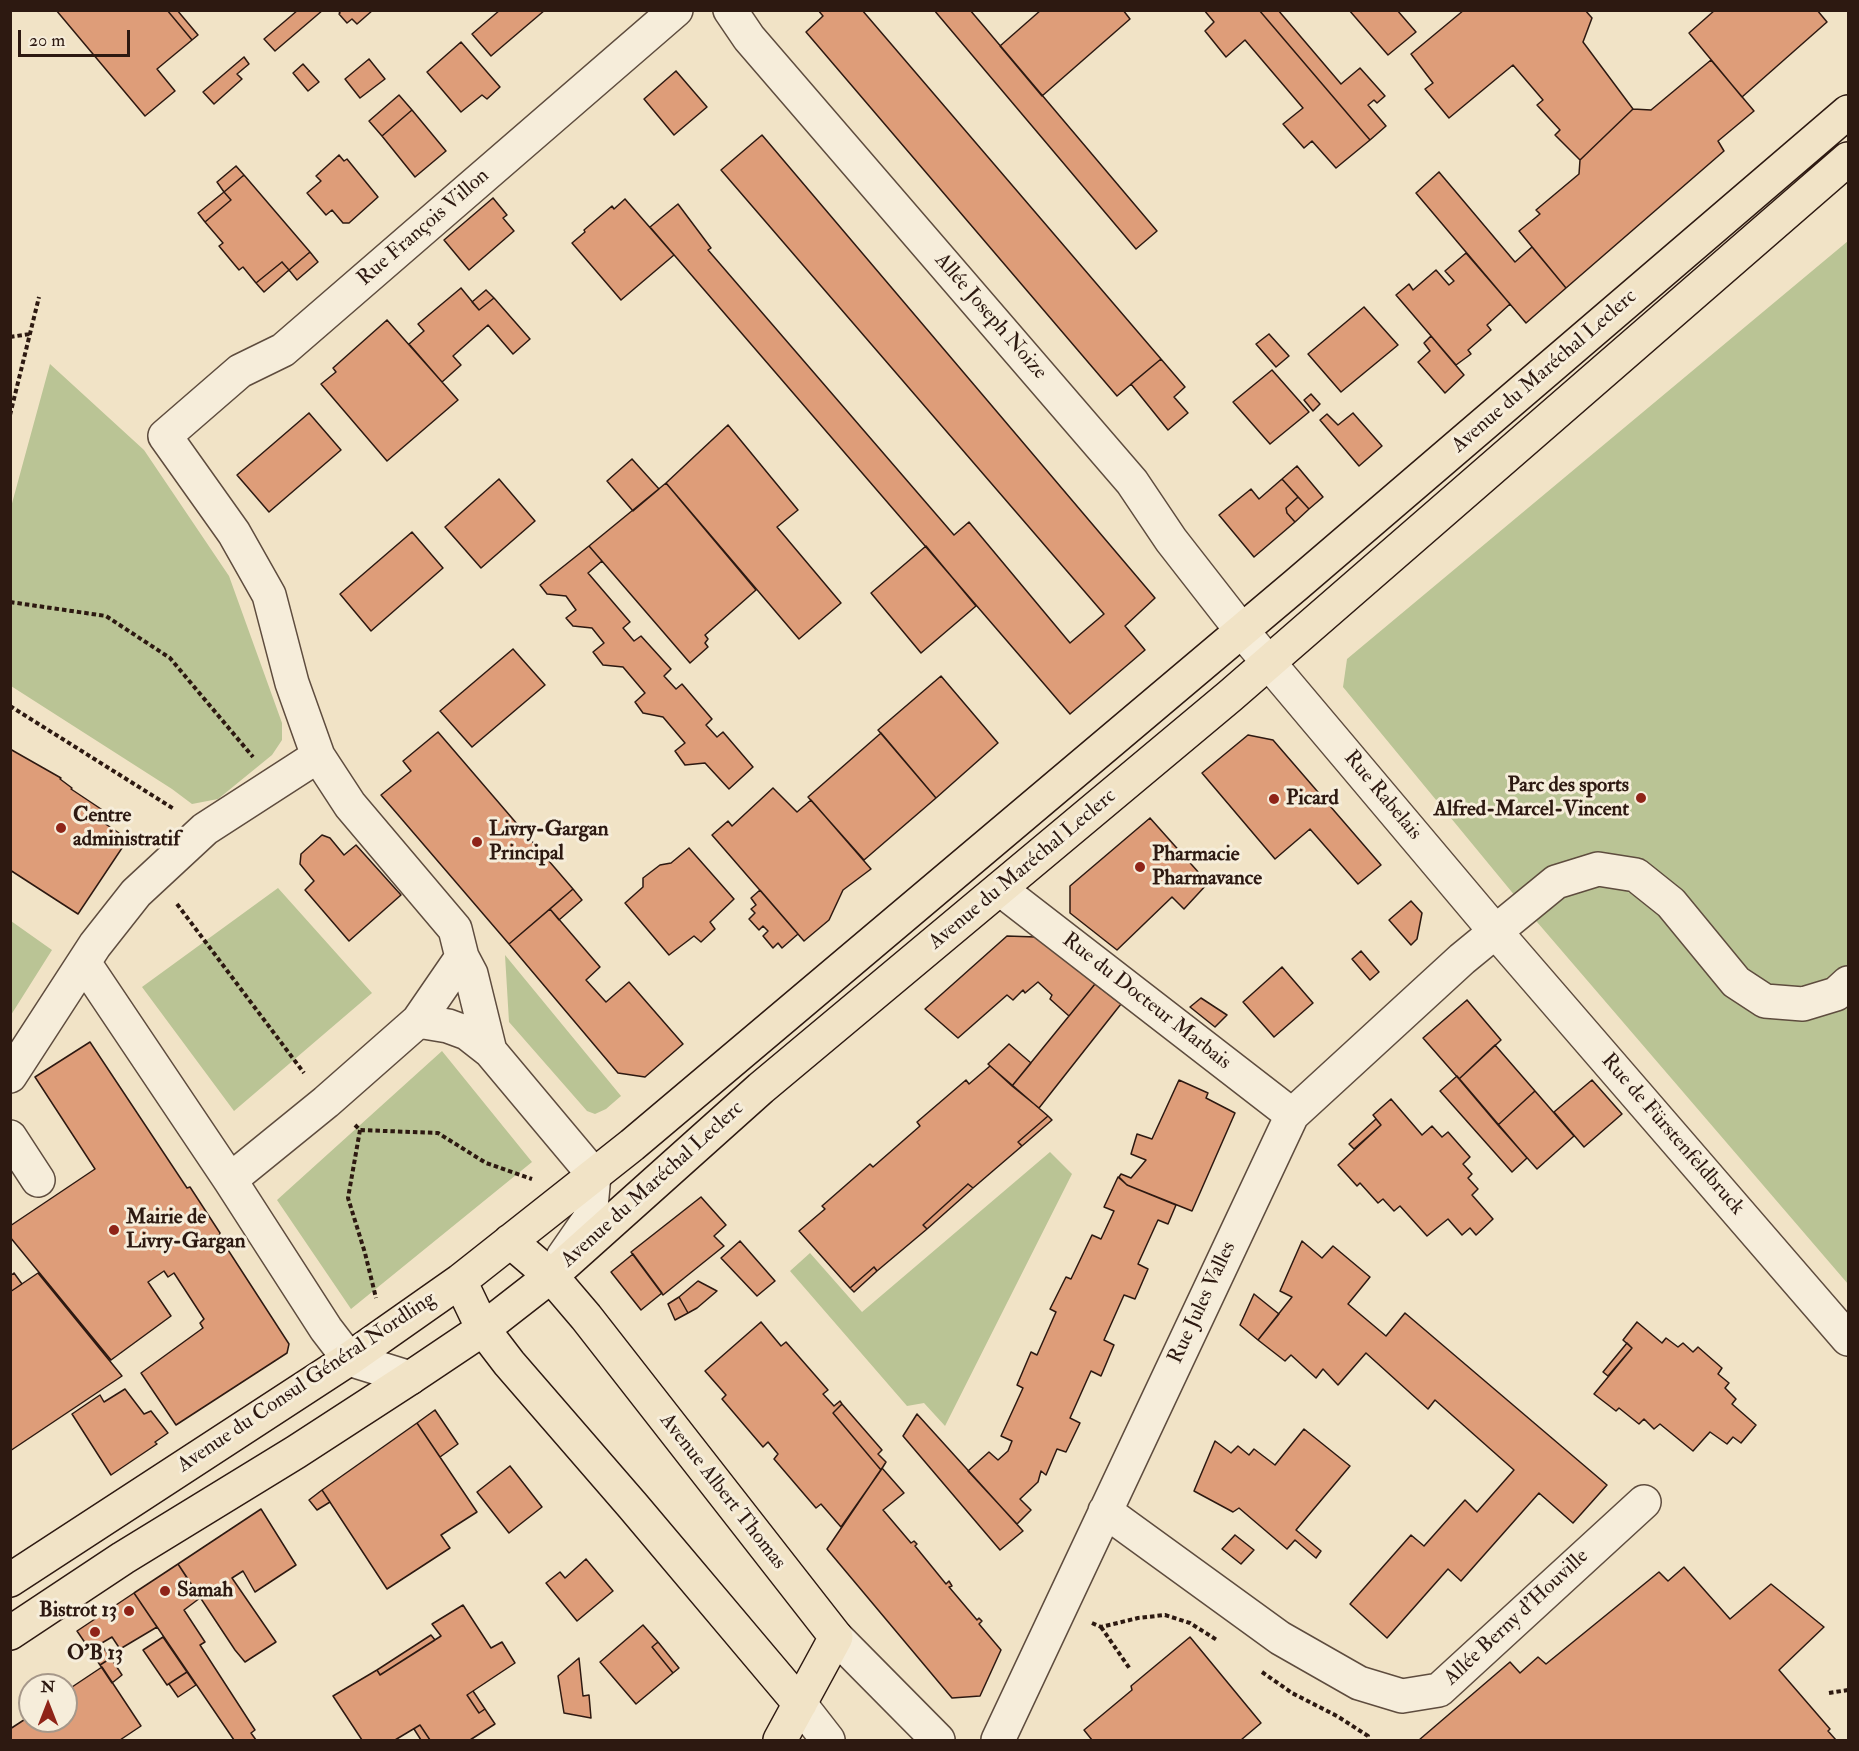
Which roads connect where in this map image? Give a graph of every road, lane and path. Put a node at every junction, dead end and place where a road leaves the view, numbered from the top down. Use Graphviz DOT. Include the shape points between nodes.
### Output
graph roads {
  1 [pos="676,10"];
  2 [pos="730,10"];
  3 [pos="1848,112"];
  4 [pos="1848,159"];
  5 [pos="39,297"];
  6 [pos="30,334"];
  7 [pos="10,337"];
  8 [pos="10,415"];
  9 [pos="10,602"];
  10 [pos="1242,631"];
  11 [pos="1269,661"];
  12 [pos="10,706"];
  13 [pos="318,756"];
  14 [pos="275,783"];
  15 [pos="205,829"];
  16 [pos="156,875"];
  17 [pos="1000,889"];
  18 [pos="1495,931"];
  19 [pos="462,957"];
  20 [pos="85,964"];
  21 [pos="1848,983"];
  22 [pos="418,1021"];
  23 [pos="490,1051"];
  24 [pos="10,1076"];
  25 [pos="326,1102"];
  26 [pos="1292,1115"];
  27 [pos="360,1130"];
  28 [pos="10,1137"];
  29 [pos="38,1180"];
  30 [pos="230,1180"];
  31 [pos="582,1184"];
  32 [pos="510,1241"];
  33 [pos="551,1276"];
  34 [pos="460,1281"];
  35 [pos="483,1329"];
  36 [pos="383,1335"];
  37 [pos="1848,1340"];
  38 [pos="349,1359"];
  39 [pos="410,1378"];
  40 [pos="1644,1502"];
  41 [pos="1105,1511"];
  42 [pos="10,1580"];
  43 [pos="1059,1608"];
  44 [pos="1101,1627"];
  45 [pos="10,1633"];
  46 [pos="836,1637"];
  47 [pos="1222,1644"];
  48 [pos="1256,1668"];
  49 [pos="1130,1669"];
  50 [pos="1848,1690"];
  51 [pos="1829,1693"];
  52 [pos="800,1704"];
  53 [pos="780,1740"];
  54 [pos="828,1740"];
  55 [pos="938,1740"];
  56 [pos="998,1740"];
  57 [pos="1368,1740"];
  1 -- 13 [label="street, Rue François Villon" via="283,350 240,371 165,436 234,533 269,595 292,683"];
  2 -- 10 [label="street, Allée Joseph Noize" via="757,47 1132,482 1171,540"];
  3 -- 10 [label="main road, Avenue du Maréchal Leclerc"];
  4 -- 11 [label="main road, Avenue du Maréchal Leclerc"];
  5 -- 6 [label="path"];
  6 -- 7 [label="path"];
  6 -- 8 [label="path"];
  9 -- 14 [label="path" via="106,616 170,658"];
  10 -- 11 [label="street"];
  10 -- 31 [label="main road, Avenue du Maréchal Leclerc"];
  11 -- 17 [label="main road, Avenue du Maréchal Leclerc"];
  11 -- 18 [label="street, Rue Rabelais"];
  12 -- 15 [label="path"];
  13 -- 14 [label="street"];
  13 -- 19 [label="street" via="350,805 455,929"];
  14 -- 15 [label="street"];
  15 -- 16 [label="street"];
  16 -- 20 [label="street" via="136,893"];
  16 -- 25 [label="path"];
  17 -- 26 [label="street, Rue du Docteur Marbais"];
  17 -- 33 [label="main road, Avenue du Maréchal Leclerc" via="761,1088"];
  18 -- 21 [label="street, Rue Jules Valles" via="1556,882 1598,869 1636,875 1671,903 1736,982 1765,1001 1803,1004 1836,994"];
  18 -- 26 [label="street, Rue Jules Valles"];
  18 -- 37 [label="street, Rue de Fürstenfeldbruck"];
  19 -- 22 [label="street"];
  19 -- 23 [label="street" via="471,974"];
  20 -- 24 [label="street"];
  20 -- 30 [label="street"];
  22 -- 23 [label="street" via="448,1026"];
  22 -- 25 [label="street"];
  23 -- 31 [label="street"];
  25 -- 27 [label="path"];
  25 -- 30 [label="street"];
  26 -- 41 [label="street, Rue Jules Valles"];
  27 -- 31 [label="path" via="438,1133 486,1163"];
  27 -- 36 [label="path" via="348,1198 365,1252"];
  28 -- 29 [label="street"];
  30 -- 38 [label="street"];
  31 -- 32 [label="main road, Avenue du Consul Général Nordling"];
  31 -- 33 [label="street, Avenue du Maréchal Leclerc" via="590,1218"];
  32 -- 33 [label="main road, Avenue Albert Thomas"];
  32 -- 34 [label="main road, Avenue du Consul Général Nordling"];
  33 -- 35 [label="main road"];
  33 -- 46 [label="main road, Avenue Albert Thomas"];
  34 -- 35 [label="main road"];
  34 -- 36 [label="main road, Avenue du Consul Général Nordling"];
  35 -- 39 [label="main road"];
  35 -- 52 [label="main road"];
  36 -- 38 [label="main road, Avenue du Consul Général Nordling"];
  38 -- 39 [label="street"];
  38 -- 42 [label="main road, Avenue du Consul Général Nordling"];
  39 -- 45 [label="main road"];
  40 -- 41 [label="street, Allée Berny d'Houville" via="1439,1690 1402,1696 1359,1683 1280,1638"];
  41 -- 43 [label="street, Rue Jules Valles"];
  43 -- 44 [label="path"];
  43 -- 56 [label="street, Rue Jules Valles"];
  44 -- 47 [label="path" via="1165,1615 1190,1623"];
  44 -- 49 [label="path"];
  46 -- 52 [label="main road"];
  46 -- 55 [label="street, Avenue Albert Thomas"];
  48 -- 57 [label="path" via="1368,1736"];
  50 -- 51 [label="path"];
  52 -- 53 [label="main road"];
  52 -- 54 [label="street"];
}
